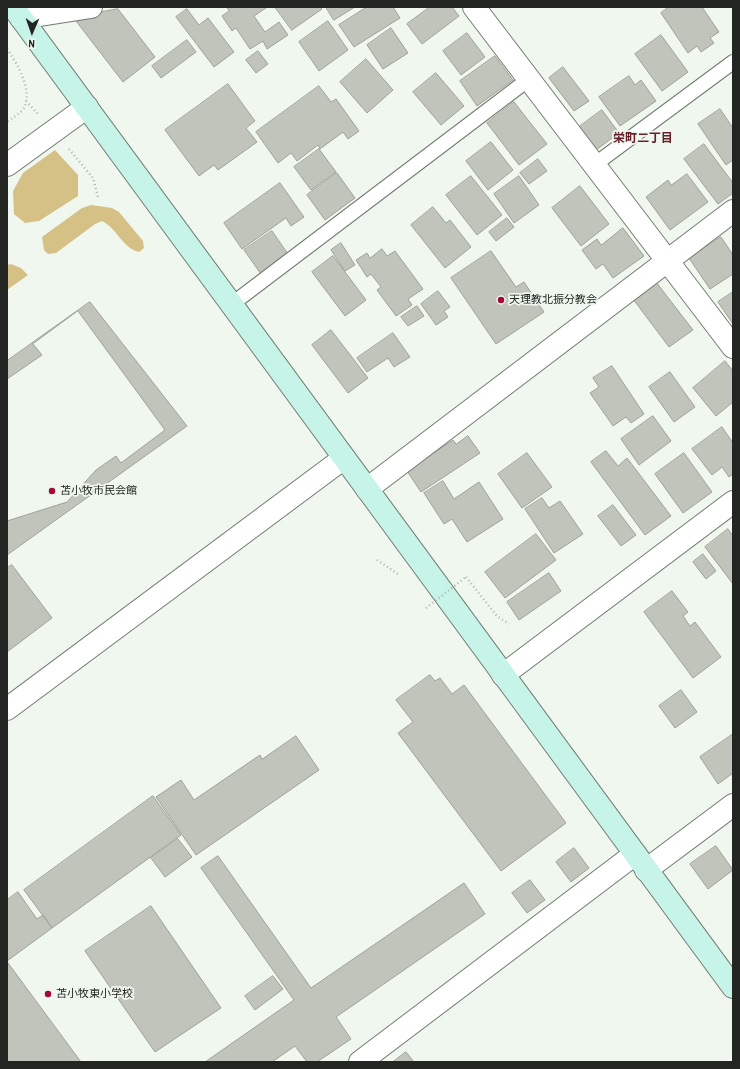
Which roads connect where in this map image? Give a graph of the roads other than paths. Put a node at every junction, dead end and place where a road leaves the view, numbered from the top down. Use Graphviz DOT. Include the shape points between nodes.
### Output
graph roads {
  1 [pos="92,7"];
  2 [pos="474,7"];
  3 [pos="17,12"];
  4 [pos="733,62"];
  5 [pos="529,79"];
  6 [pos="86,107"];
  7 [pos="7,165"];
  8 [pos="594,165"];
  9 [pos="733,211"];
  10 [pos="667,260"];
  11 [pos="232,304"];
  12 [pos="733,347"];
  13 [pos="344,458"];
  14 [pos="366,488"];
  15 [pos="733,502"];
  16 [pos="504,675"];
  17 [pos="7,709"];
  18 [pos="733,805"];
  19 [pos="641,862"];
  20 [pos="733,987"];
  21 [pos="360,1062"];
  1 -- 3 [label="street"];
  2 -- 5 [label="street"];
  3 -- 6 [label="street"];
  4 -- 8 [label="lane"];
  5 -- 8 [label="street"];
  5 -- 11 [label="lane"];
  6 -- 7 [label="street"];
  6 -- 11 [label="street"];
  8 -- 10 [label="street"];
  9 -- 10 [label="street"];
  10 -- 12 [label="street"];
  10 -- 14 [label="street"];
  11 -- 13 [label="street"];
  13 -- 14 [label="street"];
  13 -- 17 [label="street"];
  14 -- 16 [label="street"];
  15 -- 16 [label="street"];
  16 -- 19 [label="street"];
  18 -- 19 [label="street"];
  19 -- 20 [label="street"];
  19 -- 21 [label="street"];
}
